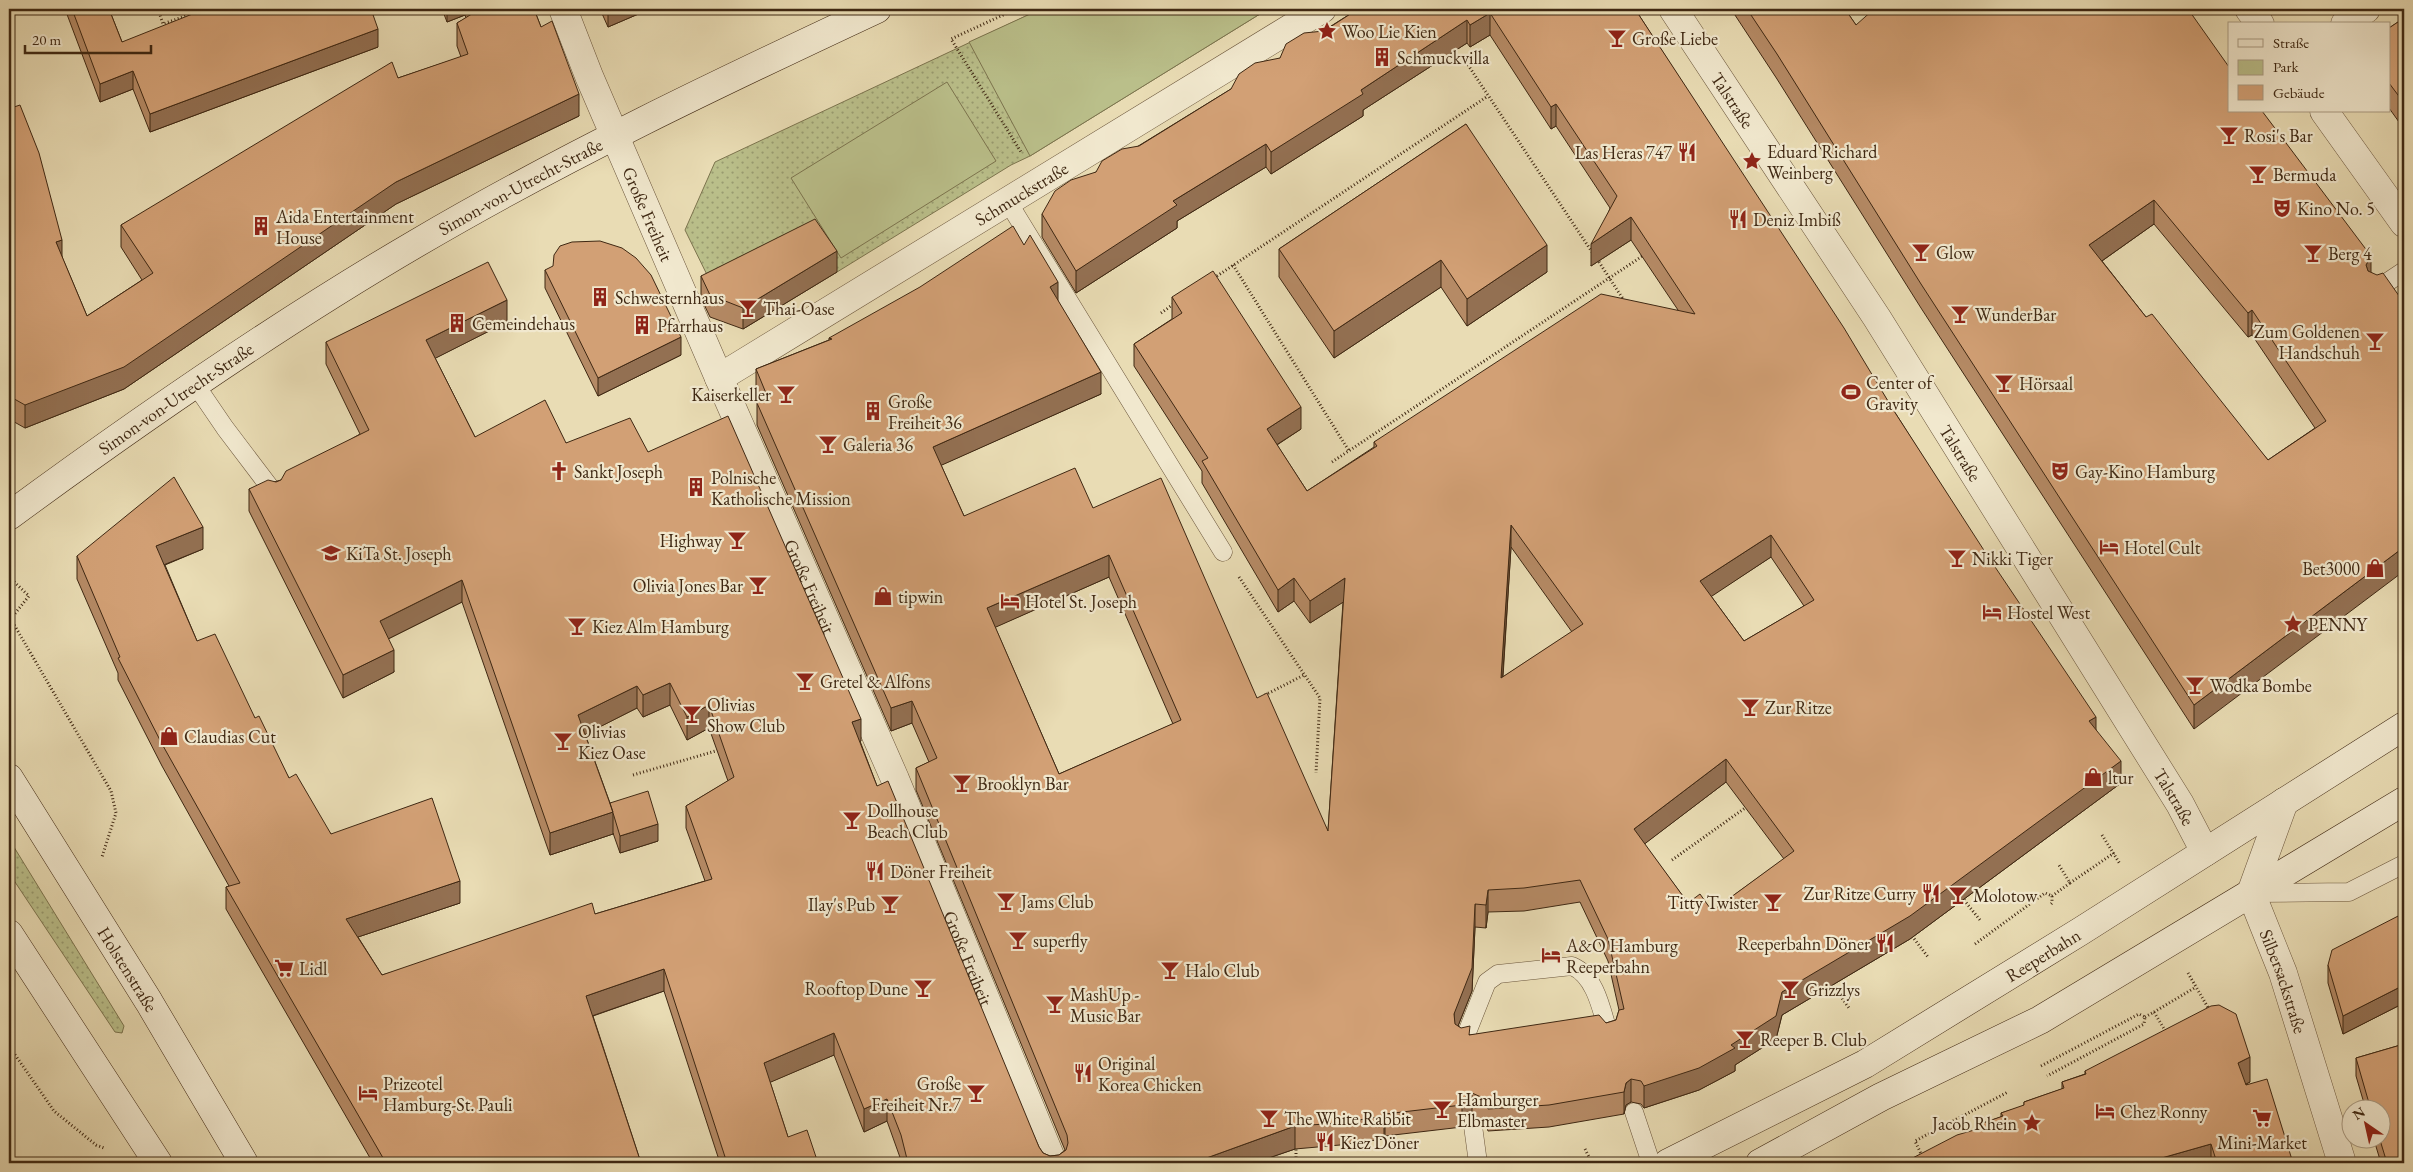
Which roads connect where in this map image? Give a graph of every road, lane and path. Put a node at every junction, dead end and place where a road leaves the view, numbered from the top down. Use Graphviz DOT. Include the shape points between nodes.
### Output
graph roads {
  1 [pos="158,9"];
  2 [pos="206,9"];
  3 [pos="563,9"];
  4 [pos="877,9"];
  5 [pos="1016,9"];
  6 [pos="1322,9"];
  7 [pos="1673,9"];
  8 [pos="2249,9"];
  9 [pos="2366,9"];
  10 [pos="2259,22"];
  11 [pos="2348,22"];
  12 [pos="1464,59"];
  13 [pos="1488,96"];
  14 [pos="2325,112"];
  15 [pos="616,134"];
  16 [pos="1039,183"];
  17 [pos="1008,202"];
  18 [pos="2404,222"];
  19 [pos="1649,252"];
  20 [pos="1233,265"];
  21 [pos="2404,271"];
  22 [pos="1609,278"];
  23 [pos="1209,281"];
  24 [pos="2377,289"];
  25 [pos="1177,302"];
  26 [pos="1630,309"];
  27 [pos="1161,313"];
  28 [pos="719,378"];
  29 [pos="195,384"];
  30 [pos="1349,451"];
  31 [pos="1332,462"];
  32 [pos="275,494"];
  33 [pos="9,516"];
  34 [pos="1223,552"];
  35 [pos="1236,572"];
  36 [pos="9,577"];
  37 [pos="9,618"];
  38 [pos="1304,675"];
  39 [pos="1257,699"];
  40 [pos="2404,726"];
  41 [pos="726,748"];
  42 [pos="1316,773"];
  43 [pos="634,774"];
  44 [pos="9,778"];
  45 [pos="2404,801"];
  46 [pos="2284,802"];
  47 [pos="1745,808"];
  48 [pos="2102,835"];
  49 [pos="2205,852"];
  50 [pos="2114,853"];
  51 [pos="1672,860"];
  52 [pos="2404,864"];
  53 [pos="2059,865"];
  54 [pos="2122,866"];
  55 [pos="2070,883"];
  56 [pos="2251,893"];
  57 [pos="2052,896"];
  58 [pos="1964,900"];
  59 [pos="88,903"];
  60 [pos="2052,903"];
  61 [pos="1980,920"];
  62 [pos="9,934"];
  63 [pos="1912,936"];
  64 [pos="1975,944"];
  65 [pos="1928,957"];
  66 [pos="2183,966"];
  67 [pos="1832,984"];
  68 [pos="2196,987"];
  69 [pos="1849,1008"];
  70 [pos="2210,1011"];
  71 [pos="2154,1012"];
  72 [pos="2145,1017"];
  73 [pos="2167,1034"];
  74 [pos="1609,1035"];
  75 [pos="1464,1040"];
  76 [pos="9,1046"];
  77 [pos="2041,1066"];
  78 [pos="2047,1076"];
  79 [pos="2008,1092"];
  80 [pos="1634,1112"];
  81 [pos="1473,1126"];
  82 [pos="1296,1139"];
  83 [pos="1585,1149"];
  84 [pos="112,1151"];
  85 [pos="1925,1161"];
  86 [pos="158,1163"];
  87 [pos="244,1163"];
  88 [pos="1053,1163"];
  89 [pos="1296,1163"];
  90 [pos="1478,1163"];
  91 [pos="1592,1163"];
  92 [pos="1651,1163"];
  93 [pos="1668,1163"];
  94 [pos="1760,1163"];
  95 [pos="2342,1163"];
  1 -- 2 [label="path" via="163,24"];
  3 -- 15 [label="street, Große Freiheit"];
  4 -- 15 [label="street, Simon-von-Utrecht-Straße"];
  5 -- 16 [label="path" via="951,39"];
  6 -- 16 [label="street, Schmuckstraße"];
  7 -- 49 [label="street, Talstraße" via="1877,318 2180,804"];
  8 -- 10 [label="street"];
  9 -- 11 [label="street"];
  12 -- 13 [label="path"];
  13 -- 20 [label="path"];
  13 -- 22 [label="path"];
  14 -- 18 [label="street"];
  15 -- 28 [label="street, Große Freiheit"];
  15 -- 29 [label="street, Simon-von-Utrecht-Straße" via="417,242"];
  16 -- 17 [label="street, Schmuckstraße"];
  17 -- 28 [label="street, Schmuckstraße"];
  17 -- 34 [label="lane"];
  19 -- 22 [label="path"];
  20 -- 23 [label="path"];
  20 -- 30 [label="path"];
  21 -- 24 [label="lane"];
  22 -- 26 [label="path"];
  22 -- 30 [label="path"];
  25 -- 27 [label="path"];
  28 -- 88 [label="street, Große Freiheit" via="895,779"];
  29 -- 32 [label="lane"];
  29 -- 33 [label="street, Simon-von-Utrecht-Straße" via="134,424"];
  30 -- 31 [label="path"];
  35 -- 38 [label="path"];
  36 -- 37 [label="path" via="29,596"];
  37 -- 59 [label="path" via="111,791 116,812"];
  38 -- 39 [label="path"];
  38 -- 42 [label="path" via="1320,698"];
  40 -- 46 [label="street, Reeperbahn"];
  41 -- 43 [label="path"];
  44 -- 59 [label="street, Holstenstraße"];
  45 -- 56 [label="street"];
  46 -- 49 [label="street, Reeperbahn"];
  46 -- 56 [label="street"];
  47 -- 51 [label="path"];
  48 -- 50 [label="path"];
  49 -- 93 [label="street, Reeperbahn" via="1865,1064"];
  50 -- 54 [label="path"];
  50 -- 55 [label="path"];
  52 -- 56 [label="lane" via="2350,892"];
  53 -- 55 [label="path"];
  55 -- 57 [label="path"];
  56 -- 94 [label="street" via="2040,1020 1882,1097"];
  56 -- 95 [label="street, Silbersackstraße" via="2283,973"];
  57 -- 60 [label="path"];
  57 -- 64 [label="path" via="2045,893"];
  58 -- 61 [label="path"];
  59 -- 87 [label="street, Holstenstraße"];
  62 -- 86 [label="street"];
  63 -- 65 [label="path"];
  66 -- 68 [label="path"];
  67 -- 69 [label="path"];
  68 -- 70 [label="path"];
  68 -- 71 [label="path"];
  71 -- 72 [label="path"];
  71 -- 73 [label="path"];
  72 -- 77 [label="path" via="2138,1014"];
  72 -- 78 [label="path" via="2144,1024"];
  74 -- 75 [label="lane" via="1596,994 1581,970 1572,966 1498,974 1487,982"];
  76 -- 84 [label="path" via="54,1111 96,1145"];
  79 -- 85 [label="path" via="1915,1141"];
  80 -- 92 [label="lane"];
  81 -- 90 [label="lane"];
  82 -- 89 [label="path"];
  83 -- 91 [label="path"];
}
